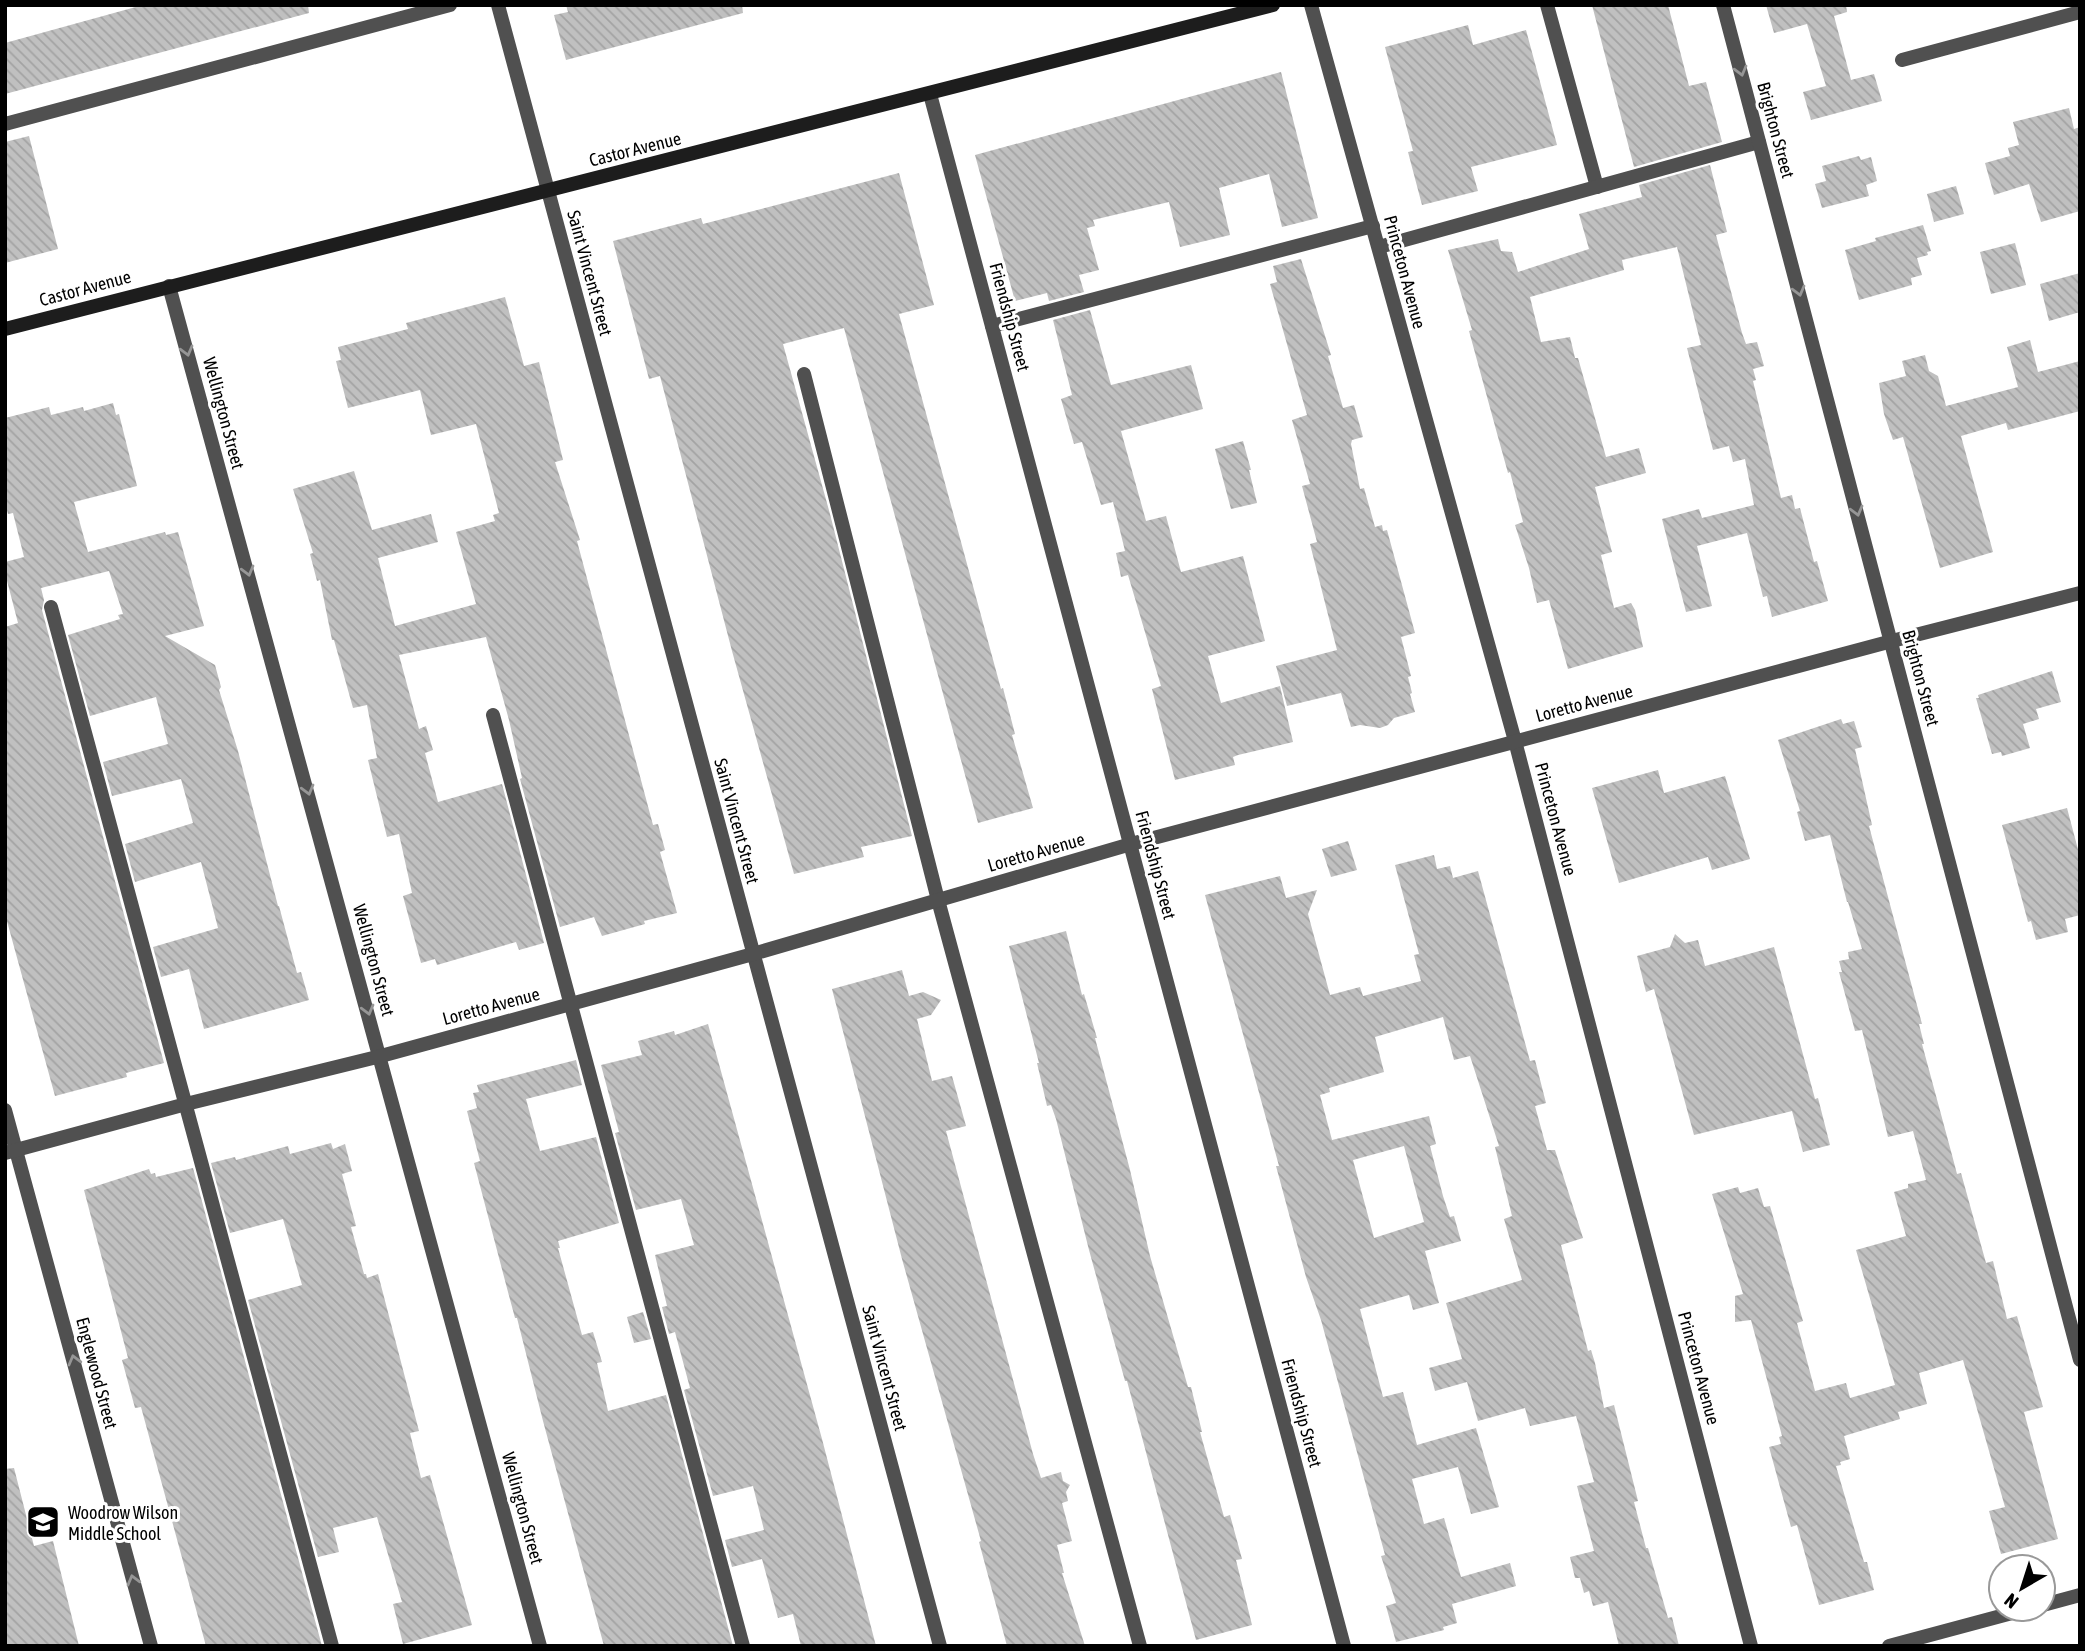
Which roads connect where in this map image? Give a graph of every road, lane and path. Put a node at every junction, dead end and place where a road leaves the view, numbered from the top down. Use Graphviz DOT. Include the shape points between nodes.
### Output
graph roads {
  1 [pos="450,5"];
  2 [pos="1273,5"];
  3 [pos="1311,5"];
  4 [pos="1546,5"];
  5 [pos="1723,5"];
  6 [pos="500,6"];
  7 [pos="2080,12"];
  8 [pos="1902,60"];
  9 [pos="930,94"];
  10 [pos="5,124"];
  11 [pos="1759,142"];
  12 [pos="1597,187"];
  13 [pos="547,191"];
  14 [pos="1373,226"];
  15 [pos="1379,247"];
  16 [pos="169,285"];
  17 [pos="992,326"];
  18 [pos="5,329"];
  19 [pos="804,374"];
  20 [pos="2080,593"];
  21 [pos="51,607"];
  22 [pos="1892,641"];
  23 [pos="493,715"];
  24 [pos="1516,741"];
  25 [pos="1131,844"];
  26 [pos="938,901"];
  27 [pos="753,954"];
  28 [pos="571,1004"];
  29 [pos="381,1056"];
  30 [pos="186,1104"];
  31 [pos="5,1110"];
  32 [pos="10,1151"];
  33 [pos="2080,1360"];
  34 [pos="2080,1595"];
  35 [pos="2057,1601"];
  36 [pos="1987,1620"];
  37 [pos="150,1646"];
  38 [pos="332,1646"];
  39 [pos="540,1646"];
  40 [pos="743,1646"];
  41 [pos="940,1646"];
  42 [pos="1140,1646"];
  43 [pos="1343,1646"];
  44 [pos="1751,1646"];
  45 [pos="1889,1646"];
  1 -- 10 [label="street"];
  2 -- 9 [label="main road, Castor Avenue"];
  3 -- 14 [label="street, Princeton Avenue"];
  4 -- 12 [label="street"];
  5 -- 11 [label="street, Brighton Street, one-way"];
  6 -- 13 [label="street, Saint Vincent Street"];
  7 -- 8 [label="street"];
  9 -- 13 [label="main road, Castor Avenue"];
  9 -- 17 [label="street, Friendship Street"];
  11 -- 12 [label="street"];
  11 -- 22 [label="street, Brighton Street, one-way"];
  12 -- 15 [label="street"];
  13 -- 16 [label="main road, Castor Avenue"];
  13 -- 27 [label="street, Saint Vincent Street"];
  14 -- 15 [label="street, Princeton Avenue"];
  14 -- 17 [label="street"];
  15 -- 24 [label="street, Princeton Avenue"];
  16 -- 18 [label="main road, Castor Avenue"];
  16 -- 29 [label="street, Wellington Street, one-way"];
  17 -- 25 [label="street, Friendship Street"];
  19 -- 26 [label="street"];
  20 -- 22 [label="street, Loretto Avenue"];
  21 -- 30 [label="street"];
  22 -- 24 [label="street, Loretto Avenue"];
  22 -- 33 [label="street, Brighton Street"];
  23 -- 28 [label="street"];
  24 -- 25 [label="street, Loretto Avenue"];
  24 -- 44 [label="street, Princeton Avenue"];
  25 -- 26 [label="street, Loretto Avenue"];
  25 -- 43 [label="street, Friendship Street"];
  26 -- 27 [label="street, Loretto Avenue"];
  26 -- 42 [label="street"];
  27 -- 28 [label="street, Loretto Avenue"];
  27 -- 41 [label="street, Saint Vincent Street"];
  28 -- 29 [label="street, Loretto Avenue"];
  28 -- 40 [label="street"];
  29 -- 30 [label="street, Loretto Avenue"];
  29 -- 39 [label="street, Wellington Street"];
  30 -- 32 [label="street, Loretto Avenue"];
  30 -- 38 [label="street"];
  31 -- 32 [label="street, Englewood Street"];
  37 -- 32 [label="street, Englewood Street, one-way"];
  34 -- 35 [label="street"];
  36 -- 45 [label="street"];
}
